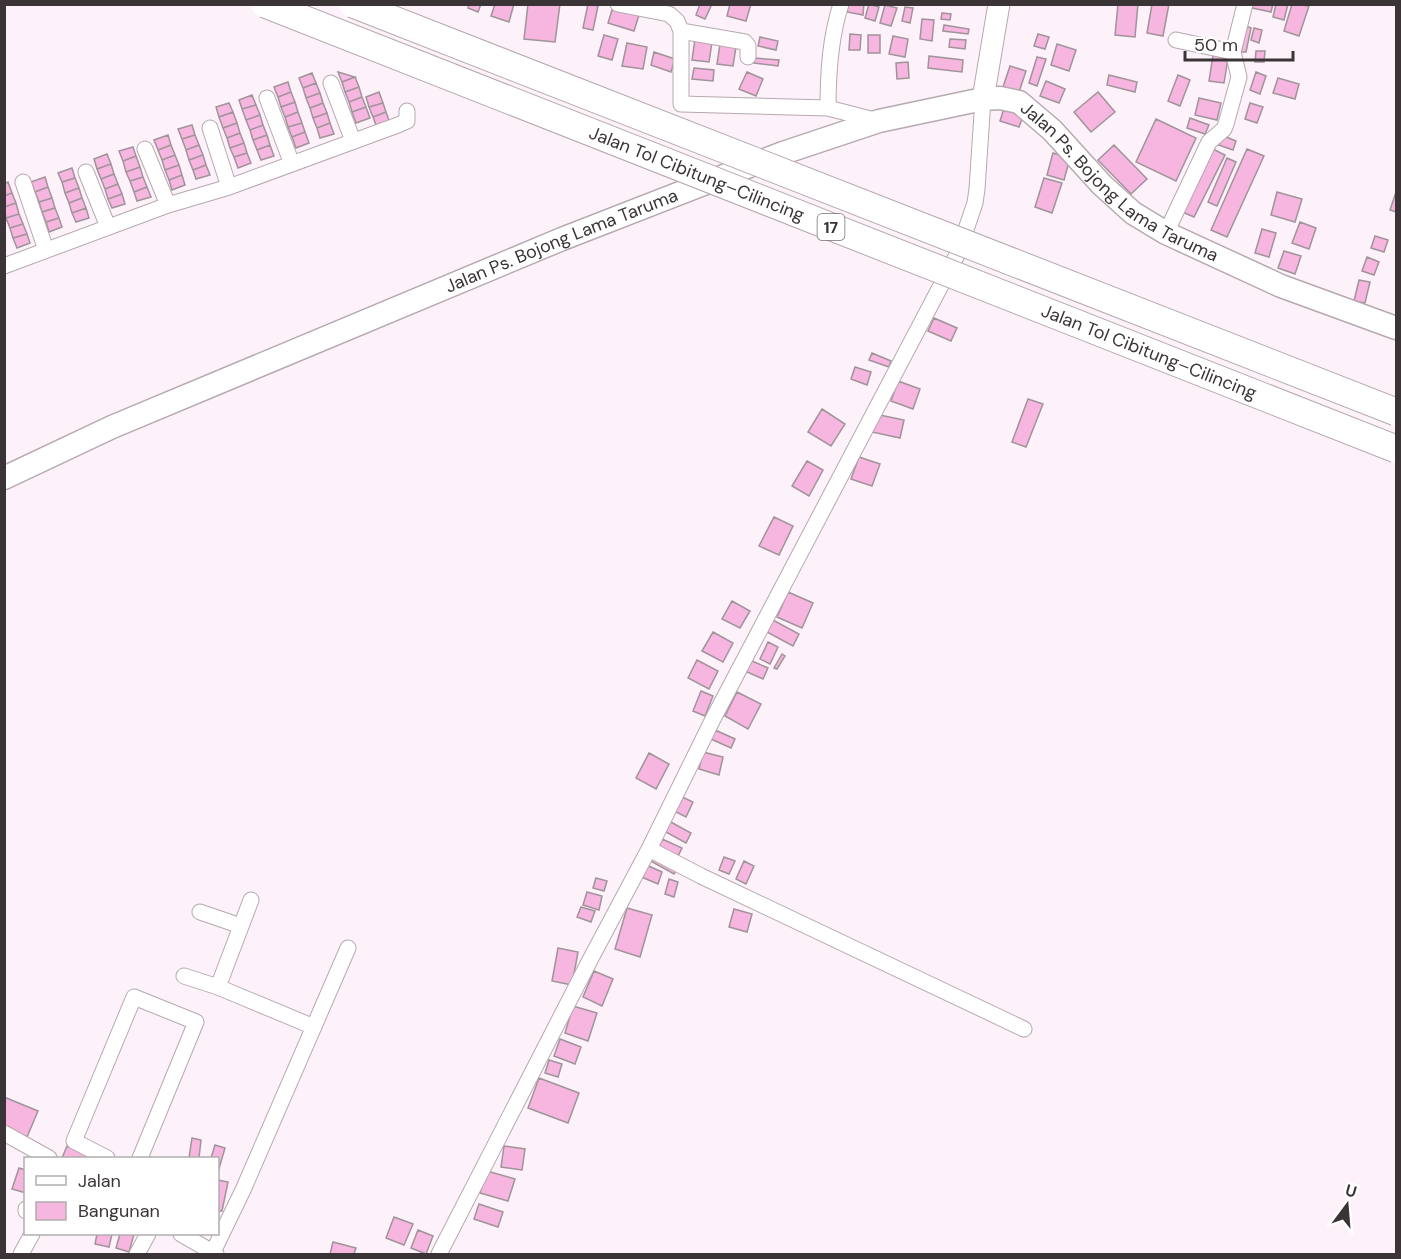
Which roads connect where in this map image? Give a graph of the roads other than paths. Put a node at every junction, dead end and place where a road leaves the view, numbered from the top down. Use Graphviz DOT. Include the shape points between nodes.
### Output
graph roads {
  1 [pos="265,4"];
  2 [pos="353,4"];
  3 [pos="618,4"];
  4 [pos="841,4"];
  5 [pos="999,4"];
  6 [pos="1245,4"];
  7 [pos="670,9"];
  8 [pos="681,31"];
  9 [pos="1176,40"];
  10 [pos="1233,52"];
  11 [pos="748,57"];
  12 [pos="331,83"];
  13 [pos="267,98"];
  14 [pos="982,99"];
  15 [pos="828,108"];
  16 [pos="407,111"];
  17 [pos="879,121"];
  18 [pos="210,128"];
  19 [pos="353,141"];
  20 [pos="145,148"];
  21 [pos="292,164"];
  22 [pos="86,172"];
  23 [pos="23,182"];
  24 [pos="229,187"];
  25 [pos="168,205"];
  26 [pos="108,227"];
  27 [pos="1166,233"];
  28 [pos="46,250"];
  29 [pos="4,266"];
  30 [pos="1396,327"];
  31 [pos="1396,412"];
  32 [pos="1396,449"];
  33 [pos="4,478"];
  34 [pos="649,849"];
  35 [pos="251,900"];
  36 [pos="200,912"];
  37 [pos="241,926"];
  38 [pos="348,948"];
  39 [pos="184,976"];
  40 [pos="218,987"];
  41 [pos="314,1027"];
  42 [pos="1024,1029"];
  43 [pos="4,1133"];
  44 [pos="47,1157"];
  45 [pos="105,1157"];
  46 [pos="140,1157"];
  47 [pos="31,1235"];
  48 [pos="147,1235"];
  49 [pos="184,1235"];
  50 [pos="214,1253"];
  51 [pos="21,1254"];
  52 [pos="137,1254"];
  53 [pos="439,1254"];
  1 -- 32 [label="highway, Jalan Tol Cibitung–Cilincing / 17, bridge"];
  2 -- 31 [label="highway, Jalan Tol Cibitung–Cilincing / 17, bridge"];
  3 -- 7 [label="street"];
  4 -- 15 [label="street" via="831,51"];
  5 -- 14 [label="street"];
  6 -- 10 [label="street"];
  7 -- 8 [label="street"];
  8 -- 11 [label="street" via="745,42"];
  8 -- 15 [label="street" via="681,104"];
  9 -- 10 [label="street"];
  10 -- 27 [label="street" via="1239,77 1226,124 1209,142"];
  12 -- 19 [label="street"];
  13 -- 21 [label="street"];
  14 -- 17 [label="main road, Jalan Ps. Bojong Lama Taruma"];
  14 -- 27 [label="main road, Jalan Ps. Bojong Lama Taruma" via="1019,102 1133,213"];
  14 -- 34 [label="street" via="976,196 958,253"];
  15 -- 17 [label="street"];
  16 -- 19 [label="street" via="409,118 404,123"];
  17 -- 33 [label="main road, Jalan Ps. Bojong Lama Taruma" via="783,153 562,239 112,427"];
  18 -- 24 [label="street"];
  19 -- 21 [label="street"];
  20 -- 25 [label="street"];
  21 -- 24 [label="street"];
  22 -- 26 [label="street"];
  23 -- 28 [label="street"];
  24 -- 25 [label="street"];
  25 -- 26 [label="street"];
  26 -- 28 [label="street"];
  27 -- 30 [label="main road, Jalan Ps. Bojong Lama Taruma" via="1281,286"];
  28 -- 29 [label="street"];
  34 -- 42 [label="street"];
  34 -- 53 [label="street"];
  35 -- 37 [label="street"];
  36 -- 37 [label="street"];
  37 -- 40 [label="street"];
  38 -- 41 [label="street"];
  39 -- 40 [label="street"];
  40 -- 41 [label="street"];
  41 -- 50 [label="street"];
  43 -- 44 [label="street"];
  45 -- 46 [label="street" via="74,1142 134,997 196,1022"];
  47 -- 51 [label="street"];
  48 -- 52 [label="street"];
  49 -- 50 [label="street"];
}
